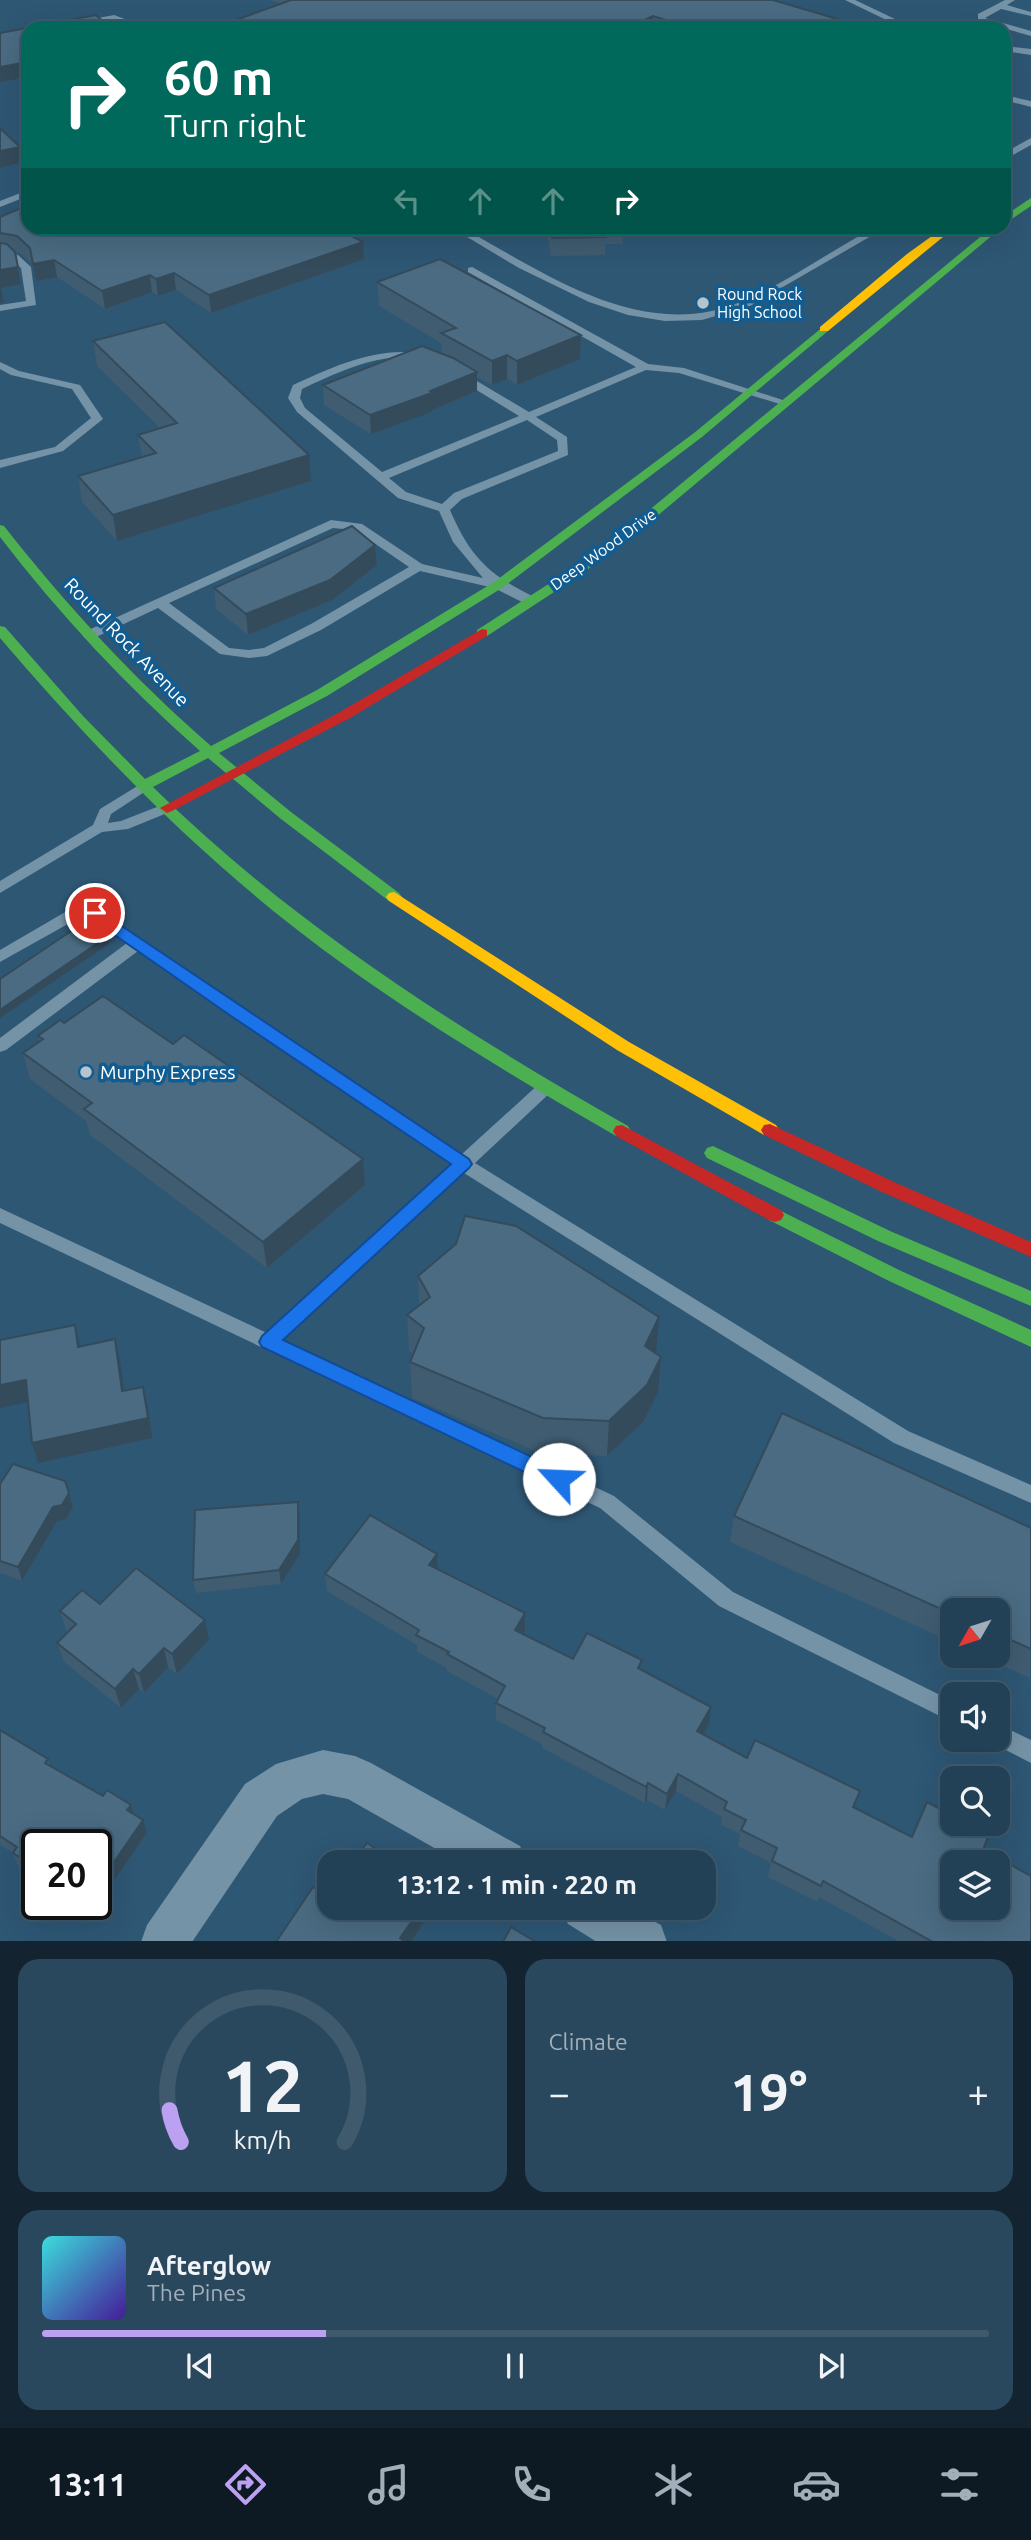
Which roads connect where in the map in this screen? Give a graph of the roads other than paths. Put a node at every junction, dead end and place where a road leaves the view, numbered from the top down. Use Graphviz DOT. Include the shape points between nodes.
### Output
graph roads {
  1 [pos="849,0"];
  2 [pos="1011,0"];
  3 [pos="1000,6"];
  4 [pos="1031,14"];
  5 [pos="86,21"];
  6 [pos="127,21"];
  7 [pos="895,21"];
  8 [pos="988,21"];
  9 [pos="1011,28"];
  10 [pos="1031,34"];
  11 [pos="1011,49"];
  12 [pos="1031,52"];
  13 [pos="1011,99"];
  14 [pos="1031,104"];
  15 [pos="1031,141"];
  16 [pos="1011,153"];
  17 [pos="21,195"];
  18 [pos="0,204"];
  19 [pos="470,235"];
  20 [pos="866,235"];
  21 [pos="940,235"];
  22 [pos="987,235"];
  23 [pos="0,254"];
  24 [pos="472,270"];
  25 [pos="0,308"];
  26 [pos="433,359"];
  27 [pos="0,366"];
  28 [pos="445,366"];
  29 [pos="645,367"];
  30 [pos="748,391"];
  31 [pos="786,403"];
  32 [pos="528,416"];
  33 [pos="0,464"];
  34 [pos="380,477"];
  35 [pos="444,509"];
  36 [pos="0,529"];
  37 [pos="418,567"];
  38 [pos="498,584"];
  39 [pos="531,600"];
  40 [pos="160,603"];
  41 [pos="0,630"];
  42 [pos="89,635"];
  43 [pos="208,753"];
  44 [pos="234,775"];
  45 [pos="144,786"];
  46 [pos="167,808"];
  47 [pos="99,828"];
  48 [pos="0,888"];
  49 [pos="138,943"];
  50 [pos="0,957"];
  51 [pos="0,1046"];
  52 [pos="546,1087"];
  53 [pos="620,1130"];
  54 [pos="671,1136"];
  55 [pos="695,1144"];
  56 [pos="463,1164"];
  57 [pos="0,1215"];
  58 [pos="1031,1250"];
  59 [pos="1031,1299"];
  60 [pos="1031,1339"];
  61 [pos="269,1342"];
  62 [pos="1031,1494"];
  63 [pos="940,1706"];
  64 [pos="1010,1741"];
  65 [pos="1031,1752"];
  66 [pos="483,1850"];
  67 [pos="606,1920"];
  68 [pos="164,1941"];
  69 [pos="644,1941"];
  1 -- 7 [label="lane"];
  2 -- 3 [label="lane"];
  3 -- 4 [label="lane"];
  3 -- 8 [label="lane" via="981,16"];
  5 -- 6 [label="lane" via="114,16"];
  9 -- 10 [label="lane"];
  11 -- 12 [label="lane"];
  13 -- 14 [label="lane"];
  15 -- 16 [label="lane"];
  17 -- 18 [label="lane"];
  19 -- 20 [label="lane" via="600,305 639,315 674,317 706,316 744,305"];
  21 -- 30 [label="street, Deep Wood Drive"];
  22 -- 31 [label="street, Deep Wood Drive"];
  23 -- 25 [label="lane" via="14,257 26,267 32,303"];
  24 -- 29 [label="lane"];
  26 -- 34 [label="lane" via="408,353 381,354 297,387 294,398 301,410"];
  27 -- 33 [label="lane" via="76,387 97,419 59,449"];
  28 -- 32 [label="lane"];
  29 -- 30 [label="lane" via="680,370"];
  29 -- 32 [label="lane"];
  30 -- 31 [label="lane"];
  30 -- 38 [label="street, Deep Wood Drive" via="698,435"];
  31 -- 39 [label="street, Deep Wood Drive" via="586,564"];
  32 -- 34 [label="lane"];
  32 -- 35 [label="lane" via="563,439 564,453 458,496"];
  34 -- 35 [label="lane" via="402,495"];
  35 -- 38 [label="lane" via="465,554"];
  36 -- 42 [label="street, Round Rock Avenue"];
  37 -- 38 [label="lane"];
  37 -- 40 [label="lane" via="358,527 331,524"];
  37 -- 40 [label="lane" via="267,652 225,651"];
  38 -- 39 [label="lane"];
  38 -- 43 [label="street, Deep Wood Drive" via="322,693"];
  39 -- 44 [label="street, Deep Wood Drive" via="334,724"];
  40 -- 42 [label="lane"];
  41 -- 45 [label="street" via="58,700"];
  42 -- 43 [label="street, Round Rock Avenue"];
  43 -- 44 [label="street, Round Rock Avenue"];
  43 -- 45 [label="street, Deep Wood Drive"];
  44 -- 46 [label="street, Deep Wood Drive"];
  44 -- 58 [label="street, Round Rock Avenue" via="323,848 434,926 680,1079 840,1164"];
  45 -- 46 [label="street"];
  45 -- 47 [label="lane" via="105,812"];
  46 -- 47 [label="lane" via="123,826"];
  46 -- 52 [label="street" via="330,947"];
  47 -- 48 [label="lane"];
  49 -- 50 [label="lane" via="95,913 72,915"];
  49 -- 51 [label="lane"];
  49 -- 56 [label="lane"];
  52 -- 53 [label="street"];
  52 -- 56 [label="lane"];
  53 -- 54 [label="street"];
  53 -- 60 [label="street" via="886,1272"];
  55 -- 59 [label="street" via="884,1236"];
  56 -- 61 [label="lane"];
  56 -- 62 [label="lane" via="901,1437"];
  57 -- 61 [label="lane"];
  61 -- 63 [label="lane" via="607,1502 726,1598"];
  64 -- 65 [label="lane"];
  66 -- 68 [label="street" via="355,1777 323,1772 292,1779 261,1800"];
  67 -- 69 [label="street"];
}
